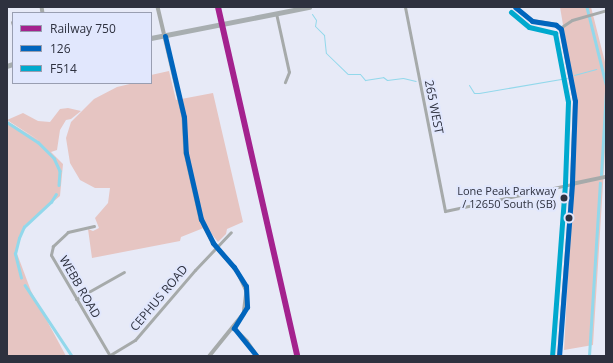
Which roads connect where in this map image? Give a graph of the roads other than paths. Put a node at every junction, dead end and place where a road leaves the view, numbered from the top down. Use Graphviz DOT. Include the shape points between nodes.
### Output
graph roads {
  1 [pos="158,7"];
  2 [pos="309,7"];
  3 [pos="405,7"];
  4 [pos="515,7"];
  5 [pos="606,10"];
  6 [pos="276,14"];
  7 [pos="560,28"];
  8 [pos="165,36"];
  9 [pos="152,38"];
  10 [pos="285,82"];
  11 [pos="606,177"];
  12 [pos="572,184"];
  13 [pos="94,226"];
  14 [pos="231,232"];
  15 [pos="217,247"];
  16 [pos="124,272"];
  17 [pos="76,299"];
  18 [pos="234,328"];
  19 [pos="110,356"];
  20 [pos="210,356"];
  21 [pos="257,356"];
  22 [pos="559,356"];
  1 -- 8 [label="street"];
  2 -- 6 [label="main road"];
  3 -- 12 [label="street, 265 WEST" via="445,211"];
  4 -- 7 [label="main road" via="532,21"];
  5 -- 7 [label="street" via="572,20"];
  6 -- 8 [label="main road"];
  6 -- 10 [label="street" via="289,72"];
  7 -- 12 [label="main road" via="575,100"];
  8 -- 9 [label="main road"];
  8 -- 15 [label="street" via="184,117 186,153 201,219"];
  11 -- 12 [label="street"];
  12 -- 22 [label="main road"];
  13 -- 17 [label="street, WEBB ROAD" via="68,232 51,251 54,262"];
  14 -- 15 [label="street, CEPHUS ROAD"];
  15 -- 18 [label="street" via="238,272 247,291 246,307"];
  15 -- 19 [label="street, CEPHUS ROAD" via="135,340"];
  16 -- 17 [label="street"];
  17 -- 19 [label="street, WEBB ROAD"];
  18 -- 20 [label="street"];
  18 -- 21 [label="street" via="248,341"];
}
